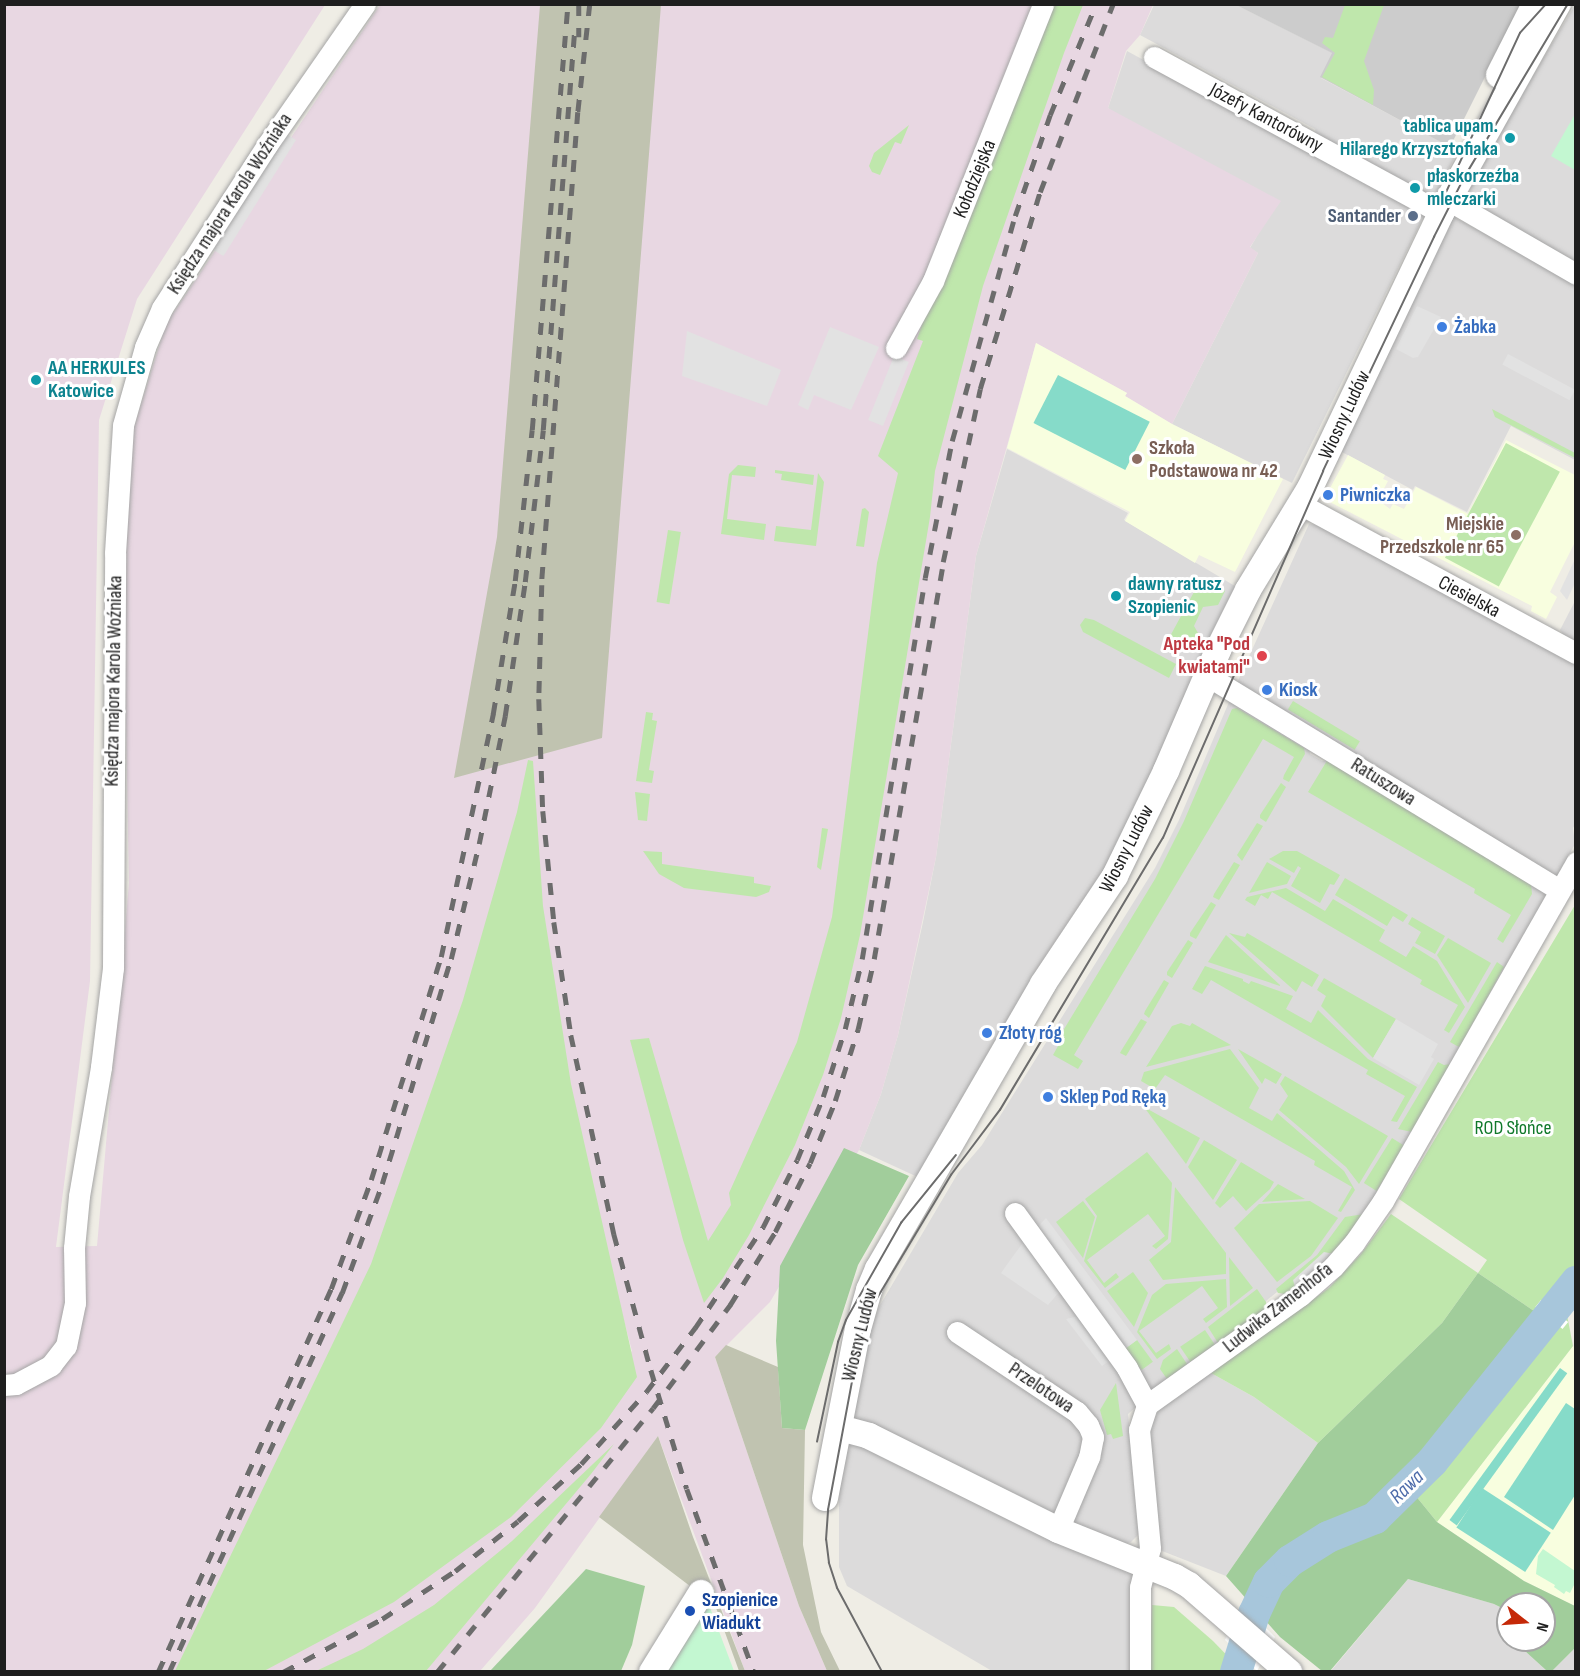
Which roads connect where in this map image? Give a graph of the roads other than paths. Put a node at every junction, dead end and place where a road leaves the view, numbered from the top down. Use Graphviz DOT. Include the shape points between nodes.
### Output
graph roads {
  1 [pos="365,4"];
  2 [pos="1042,4"];
  3 [pos="1535,4"];
  4 [pos="1558,4"];
  5 [pos="1154,57"];
  6 [pos="1444,206"];
  7 [pos="1575,274"];
  8 [pos="896,348"];
  9 [pos="1300,504"];
  10 [pos="1575,653"];
  11 [pos="1206,675"];
  12 [pos="1575,862"];
  13 [pos="1560,890"];
  14 [pos="1015,1213"];
  15 [pos="957,1332"];
  16 [pos="4,1384"];
  17 [pos="1147,1405"];
  18 [pos="840,1428"];
  19 [pos="825,1498"];
  20 [pos="1058,1530"];
  21 [pos="1146,1564"];
  22 [pos="701,1593"];
  23 [pos="652,1671"];
  24 [pos="1140,1671"];
  25 [pos="1289,1671"];
  1 -- 16 [label="street, Księdza majora Karola Woźniaka" via="267,145 162,308 145,347 123,425 115,553 113,968 102,1066 79,1196 74,1248 75,1303 66,1346 51,1365 16,1384"];
  2 -- 8 [label="street, Kołodziejska" via="933,281"];
  3 -- 6 [label="street, Wiosny Ludów" via="1500,73"];
  4 -- 6 [label="street, Wiosny Ludów"];
  5 -- 6 [label="street, Józefy Kantorówny"];
  6 -- 7 [label="street, Józefy Kantorówny"];
  6 -- 9 [label="street, Wiosny Ludów" via="1320,470"];
  9 -- 10 [label="street, Ciesielska"];
  9 -- 11 [label="street, Wiosny Ludów" via="1256,574"];
  11 -- 13 [label="street, Ratuszowa"];
  11 -- 18 [label="street, Wiosny Ludów" via="1166,771 1115,876 1032,1003 878,1269 859,1322"];
  12 -- 13 [label="street, Ludwika Zamenhofa"];
  13 -- 17 [label="street, Ludwika Zamenhofa" via="1383,1201 1354,1243 1301,1295"];
  14 -- 17 [label="street" via="1127,1368"];
  15 -- 20 [label="street, Przelotowa" via="1077,1412 1088,1425 1094,1437 1089,1457"];
  17 -- 21 [label="street" via="1139,1430 1150,1548"];
  18 -- 19 [label="street, Wiosny Ludów"];
  18 -- 20 [label="street" via="869,1436"];
  20 -- 21 [label="street"];
  21 -- 24 [label="street" via="1140,1587"];
  21 -- 25 [label="street" via="1189,1585"];
  22 -- 23 [label="street"];
}
